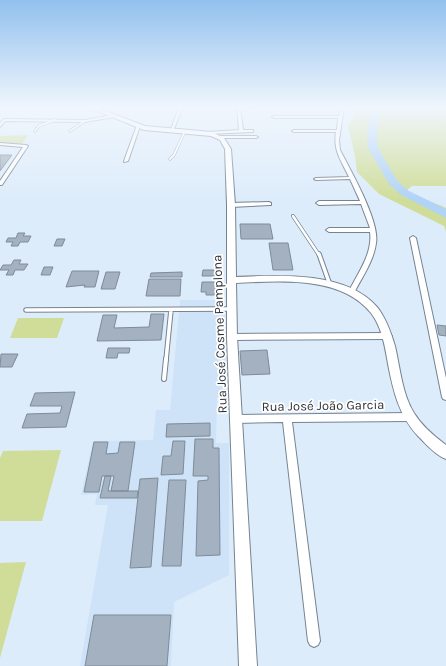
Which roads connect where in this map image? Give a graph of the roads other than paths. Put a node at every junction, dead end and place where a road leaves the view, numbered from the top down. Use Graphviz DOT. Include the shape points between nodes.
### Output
graph roads {
  1 [pos="132,138"];
  2 [pos="182,138"];
  3 [pos="221,138"];
  4 [pos="338,138"];
  5 [pos="0,144"];
  6 [pos="170,159"];
  7 [pos="126,161"];
  8 [pos="351,178"];
  9 [pos="316,179"];
  10 [pos="0,184"];
  11 [pos="363,202"];
  12 [pos="319,203"];
  13 [pos="269,204"];
  14 [pos="231,205"];
  15 [pos="293,216"];
  16 [pos="329,230"];
  17 [pos="373,230"];
  18 [pos="413,238"];
  19 [pos="231,280"];
  20 [pos="330,285"];
  21 [pos="352,291"];
  22 [pos="26,310"];
  23 [pos="172,310"];
  24 [pos="232,310"];
  25 [pos="388,336"];
  26 [pos="232,337"];
  27 [pos="164,379"];
  28 [pos="446,398"];
  29 [pos="410,417"];
  30 [pos="236,419"];
  31 [pos="287,419"];
  32 [pos="445,450"];
  33 [pos="314,641"];
  34 [pos="248,666"];
  1 -- 7 [label="street"];
  2 -- 6 [label="lane"];
  3 -- 14 [label="main road, Rua José Cosme Pamplona" via="229,153"];
  4 -- 8 [label="street" via="338,150"];
  5 -- 10 [label="street" via="26,146"];
  8 -- 9 [label="street"];
  8 -- 11 [label="street"];
  11 -- 12 [label="street"];
  11 -- 17 [label="street"];
  13 -- 14 [label="street"];
  14 -- 19 [label="main road, Rua José Cosme Pamplona"];
  15 -- 20 [label="lane" via="318,252"];
  16 -- 17 [label="street"];
  17 -- 21 [label="street" via="375,240"];
  18 -- 28 [label="street"];
  19 -- 20 [label="main road" via="292,279"];
  19 -- 24 [label="main road, Rua José Cosme Pamplona"];
  20 -- 21 [label="main road"];
  21 -- 25 [label="main road" via="373,307"];
  22 -- 23 [label="lane"];
  23 -- 24 [label="lane"];
  23 -- 27 [label="lane"];
  24 -- 26 [label="main road, Rua José Cosme Pamplona"];
  25 -- 26 [label="street"];
  25 -- 29 [label="main road" via="401,396"];
  26 -- 30 [label="main road, Rua José Cosme Pamplona"];
  29 -- 31 [label="street, Rua José João Garcia"];
  29 -- 32 [label="main road" via="424,434"];
  30 -- 31 [label="street, Rua José João Garcia"];
  30 -- 34 [label="main road, Rua José Cosme Pamplona"];
  31 -- 33 [label="street"];
}
